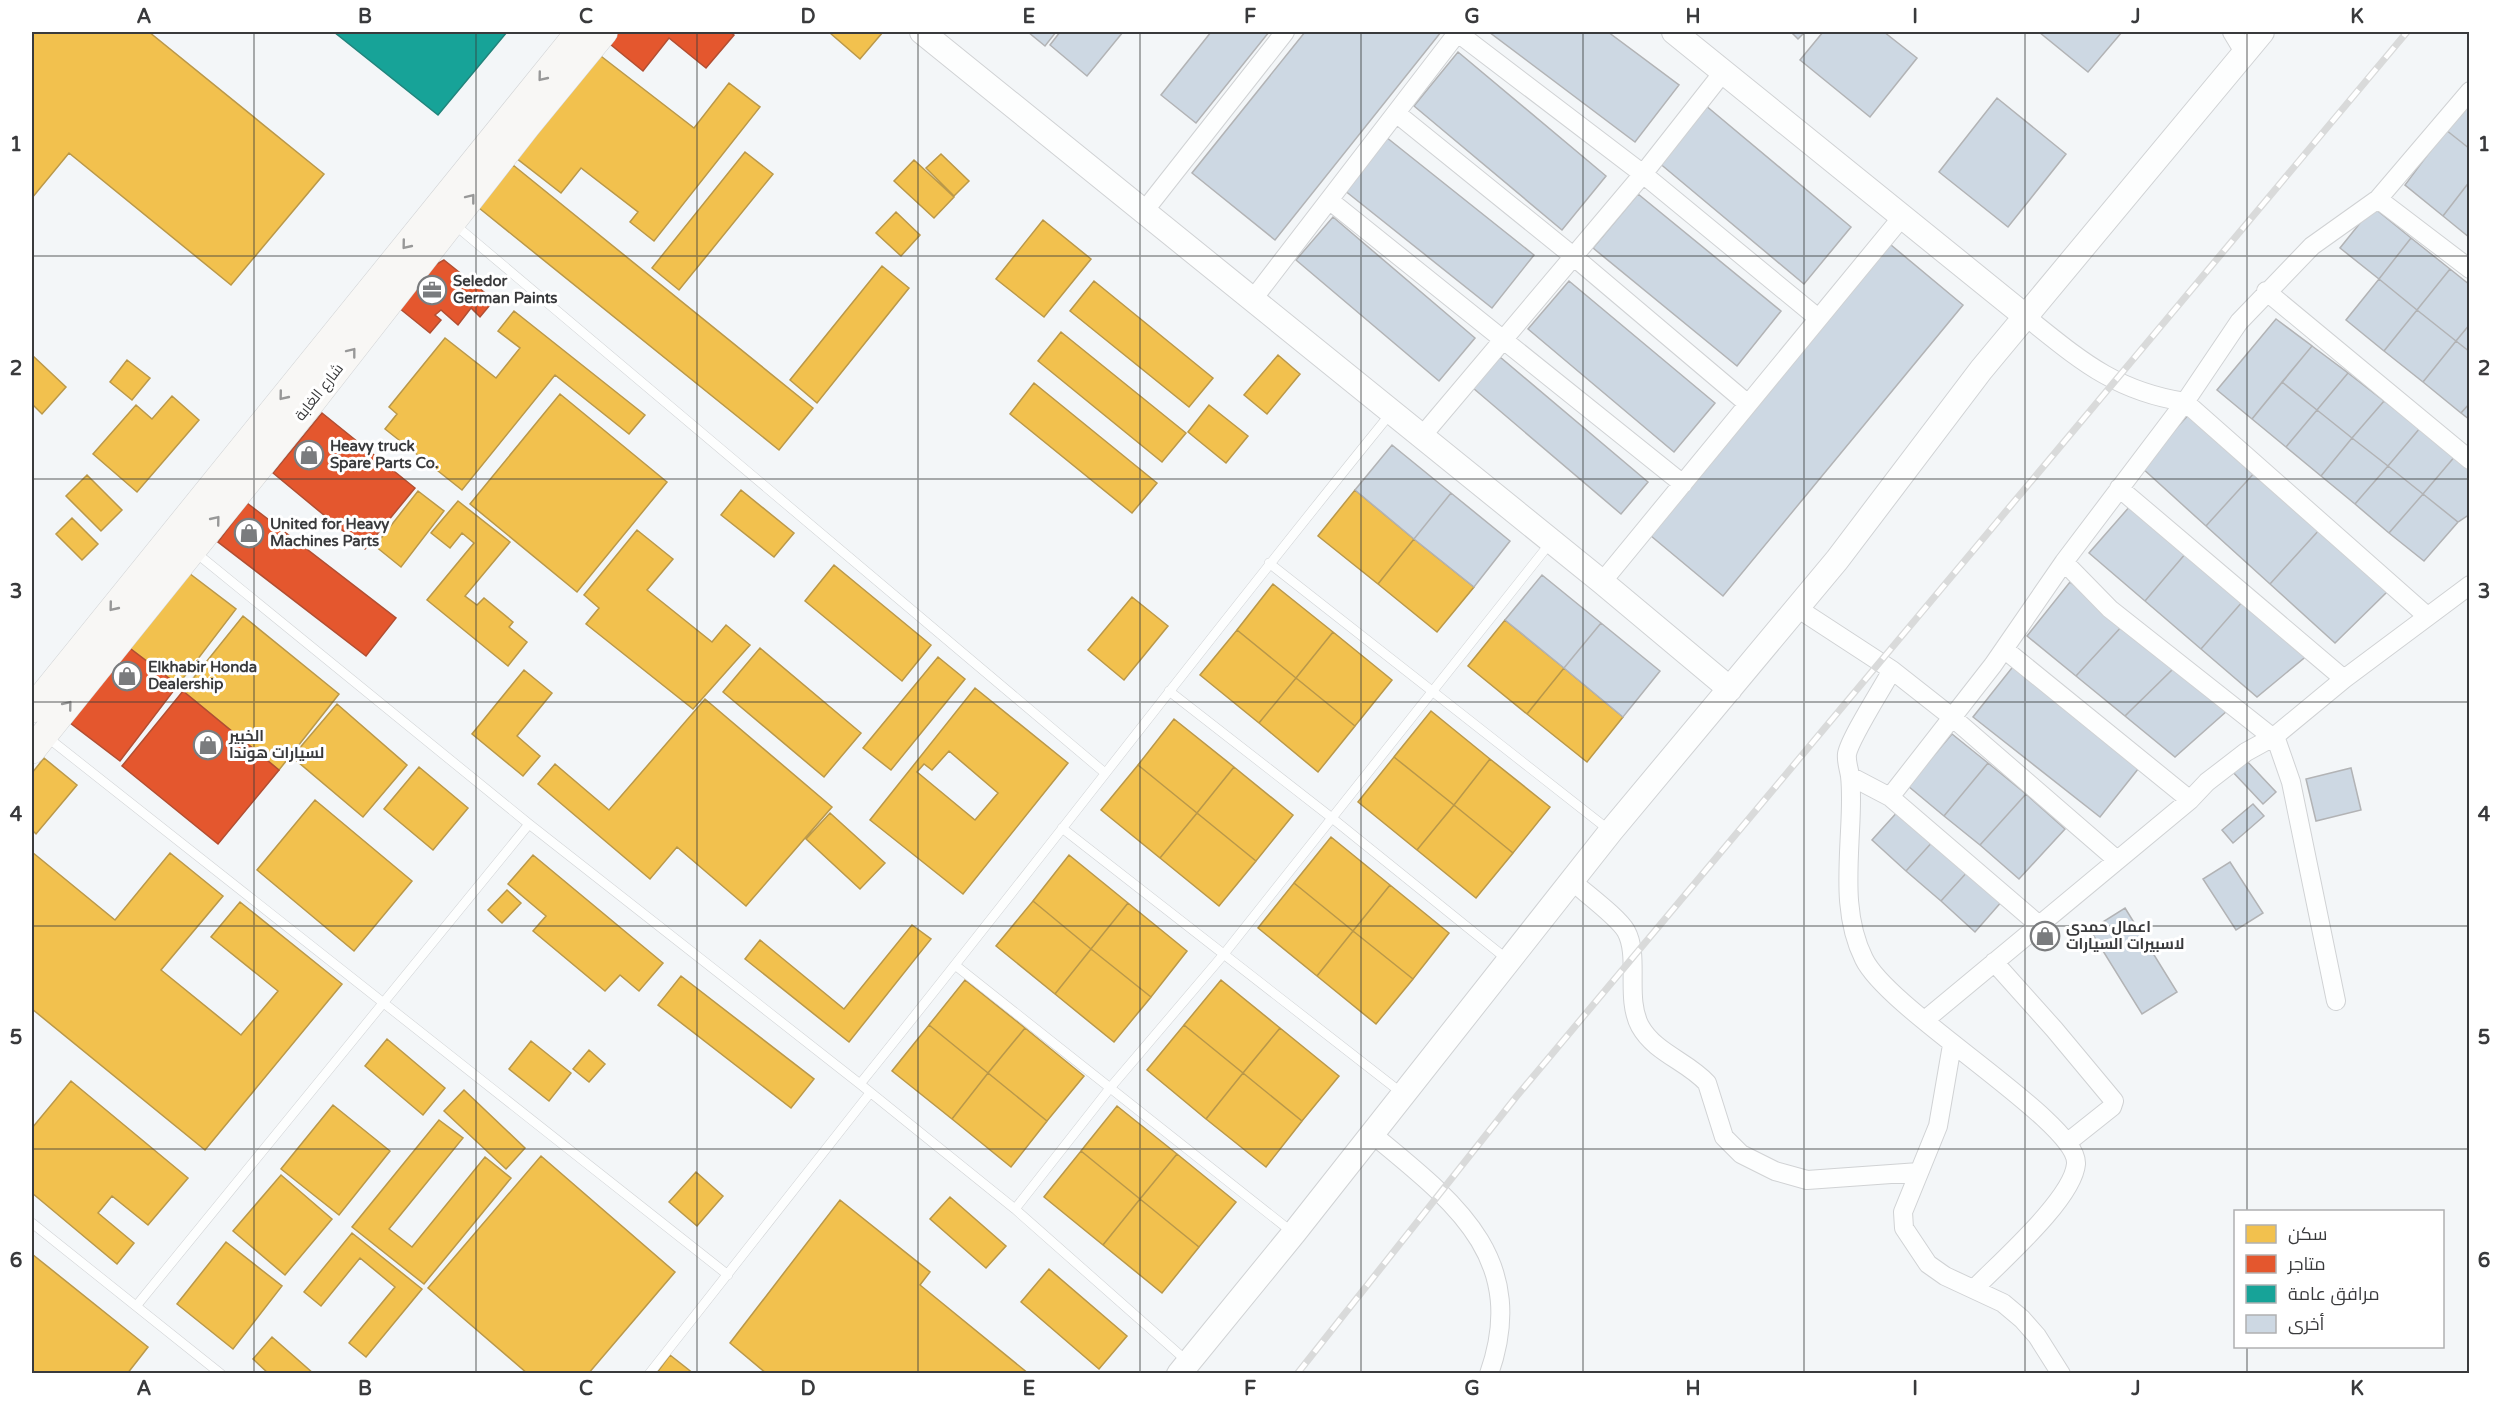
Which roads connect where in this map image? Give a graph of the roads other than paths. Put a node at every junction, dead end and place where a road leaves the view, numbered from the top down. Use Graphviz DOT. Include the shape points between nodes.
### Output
graph roads {
  1 [pos="579,32"];
  2 [pos="604,32"];
  3 [pos="922,32"];
  4 [pos="1285,32"];
  5 [pos="1458,32"];
  6 [pos="1674,32"];
  7 [pos="2232,32"];
  8 [pos="2262,32"];
  9 [pos="2244,52"];
  10 [pos="1724,71"];
  11 [pos="2469,91"];
  12 [pos="1396,113"];
  13 [pos="1643,174"];
  14 [pos="2378,199"];
  15 [pos="1329,200"];
  16 [pos="1145,210"];
  17 [pos="1902,218"];
  18 [pos="452,223"];
  19 [pos="1573,256"];
  20 [pos="2469,269"];
  21 [pos="2266,291"];
  22 [pos="1253,298"];
  23 [pos="2025,316"];
  24 [pos="1818,318"];
  25 [pos="1503,339"];
  26 [pos="2185,402"];
  27 [pos="1748,404"];
  28 [pos="1392,412"];
  29 [pos="1422,436"];
  30 [pos="2469,460"];
  31 [pos="1683,484"];
  32 [pos="2119,488"];
  33 [pos="1552,541"];
  34 [pos="192,550"];
  35 [pos="2064,562"];
  36 [pos="1269,563"];
  37 [pos="1602,582"];
  38 [pos="2469,585"];
  39 [pos="1797,608"];
  40 [pos="2427,616"];
  41 [pos="2004,650"];
  42 [pos="1893,670"];
  43 [pos="2344,679"];
  44 [pos="1730,689"];
  45 [pos="1169,691"];
  46 [pos="1432,692"];
  47 [pos="32,709"];
  48 [pos="1953,718"];
  49 [pos="2274,737"];
  50 [pos="38,742"];
  51 [pos="1105,773"];
  52 [pos="1850,776"];
  53 [pos="1890,797"];
  54 [pos="2190,800"];
  55 [pos="1332,818"];
  56 [pos="529,824"];
  57 [pos="1062,828"];
  58 [pos="1611,831"];
  59 [pos="2117,860"];
  60 [pos="1572,881"];
  61 [pos="2038,925"];
  62 [pos="1224,954"];
  63 [pos="1509,961"];
  64 [pos="1994,962"];
  65 [pos="955,965"];
  66 [pos="2336,1001"];
  67 [pos="382,1003"];
  68 [pos="1925,1020"];
  69 [pos="1952,1045"];
  70 [pos="860,1084"];
  71 [pos="1110,1088"];
  72 [pos="870,1093"];
  73 [pos="1404,1095"];
  74 [pos="1372,1134"];
  75 [pos="2068,1142"];
  76 [pos="1919,1172"];
  77 [pos="1015,1209"];
  78 [pos="32,1224"];
  79 [pos="1294,1233"];
  80 [pos="728,1275"];
  81 [pos="1974,1289"];
  82 [pos="137,1305"];
  83 [pos="1184,1368"];
  84 [pos="221,1374"];
  85 [pos="649,1374"];
  86 [pos="1489,1374"];
  87 [pos="2061,1374"];
  1 -- 47 [label="main road, شارع الغابة, one-way"];
  18 -- 2 [label="main road, شارع الغابة, one-way"];
  3 -- 16 [label="street"];
  4 -- 16 [label="street"];
  5 -- 12 [label="street"];
  5 -- 13 [label="street"];
  6 -- 10 [label="street"];
  7 -- 9 [label="street"];
  8 -- 9 [label="street"];
  9 -- 23 [label="street"];
  10 -- 13 [label="street"];
  10 -- 17 [label="street"];
  11 -- 14 [label="street"];
  12 -- 15 [label="street"];
  12 -- 19 [label="street"];
  13 -- 19 [label="street"];
  13 -- 24 [label="street"];
  14 -- 20 [label="street"];
  14 -- 21 [label="street" via="2312,246"];
  15 -- 22 [label="street"];
  15 -- 25 [label="street"];
  16 -- 22 [label="street"];
  17 -- 23 [label="street"];
  17 -- 24 [label="street"];
  34 -- 18 [label="main road, شارع الغابة, one-way"];
  18 -- 51 [label="lane"];
  19 -- 25 [label="street"];
  19 -- 27 [label="street"];
  21 -- 26 [label="street" via="2239,321"];
  21 -- 30 [label="street"];
  22 -- 28 [label="street"];
  23 -- 26 [label="street" via="2113,381 2149,395"];
  23 -- 39 [label="street"];
  24 -- 27 [label="street"];
  25 -- 29 [label="street"];
  25 -- 31 [label="street"];
  26 -- 32 [label="street"];
  26 -- 40 [label="street"];
  27 -- 31 [label="street"];
  28 -- 29 [label="street"];
  28 -- 36 [label="lane"];
  29 -- 33 [label="street"];
  31 -- 37 [label="street"];
  32 -- 35 [label="street"];
  32 -- 43 [label="street"];
  33 -- 37 [label="street"];
  33 -- 46 [label="lane"];
  50 -- 34 [label="main road, شارع الغابة, one-way"];
  34 -- 56 [label="lane"];
  35 -- 41 [label="street"];
  35 -- 49 [label="street" via="2110,609"];
  36 -- 45 [label="lane"];
  36 -- 46 [label="lane"];
  37 -- 44 [label="street"];
  38 -- 40 [label="street"];
  39 -- 42 [label="street"];
  39 -- 44 [label="street"];
  40 -- 43 [label="street"];
  41 -- 48 [label="street"];
  41 -- 54 [label="street"];
  42 -- 48 [label="street"];
  42 -- 52 [label="street" via="1848,751"];
  43 -- 49 [label="street"];
  44 -- 58 [label="street"];
  45 -- 51 [label="lane"];
  45 -- 55 [label="lane"];
  46 -- 55 [label="lane"];
  46 -- 58 [label="lane"];
  48 -- 53 [label="street"];
  48 -- 59 [label="street"];
  49 -- 54 [label="street" via="2246,752"];
  49 -- 66 [label="street" via="2291,782"];
  50 -- 67 [label="lane"];
  51 -- 57 [label="lane"];
  52 -- 53 [label="street"];
  52 -- 68 [label="street" via="1848,887 1855,940 1877,979"];
  53 -- 61 [label="street"];
  54 -- 59 [label="street"];
  55 -- 62 [label="lane"];
  55 -- 63 [label="lane"];
  56 -- 67 [label="lane"];
  56 -- 70 [label="lane"];
  57 -- 62 [label="lane"];
  57 -- 65 [label="lane"];
  58 -- 60 [label="street"];
  59 -- 61 [label="street"];
  60 -- 63 [label="street"];
  60 -- 76 [label="street" via="1626,930 1634,1008 1640,1025 1659,1048 1707,1083 1724,1137 1741,1154 1775,1171 1807,1180"];
  61 -- 64 [label="street"];
  62 -- 71 [label="lane"];
  62 -- 73 [label="lane"];
  63 -- 73 [label="street"];
  64 -- 68 [label="street"];
  64 -- 75 [label="street" via="2114,1101 2112,1107"];
  65 -- 70 [label="lane"];
  65 -- 71 [label="lane"];
  67 -- 80 [label="lane"];
  67 -- 82 [label="lane"];
  68 -- 69 [label="street"];
  69 -- 75 [label="street" via="1989,1071"];
  69 -- 76 [label="street" via="1938,1126"];
  70 -- 72 [label="lane"];
  71 -- 77 [label="lane"];
  71 -- 79 [label="lane"];
  72 -- 77 [label="lane"];
  72 -- 80 [label="lane"];
  73 -- 74 [label="street"];
  74 -- 79 [label="street"];
  74 -- 86 [label="street" via="1450,1203 1490,1258 1502,1318"];
  75 -- 81 [label="street" via="2076,1166 2060,1199"];
  76 -- 81 [label="street" via="1903,1212 1904,1228 1928,1264"];
  77 -- 83 [label="lane"];
  78 -- 82 [label="lane"];
  79 -- 83 [label="street"];
  80 -- 85 [label="lane"];
  81 -- 87 [label="street" via="2003,1303 2022,1319"];
  82 -- 84 [label="lane"];
}
